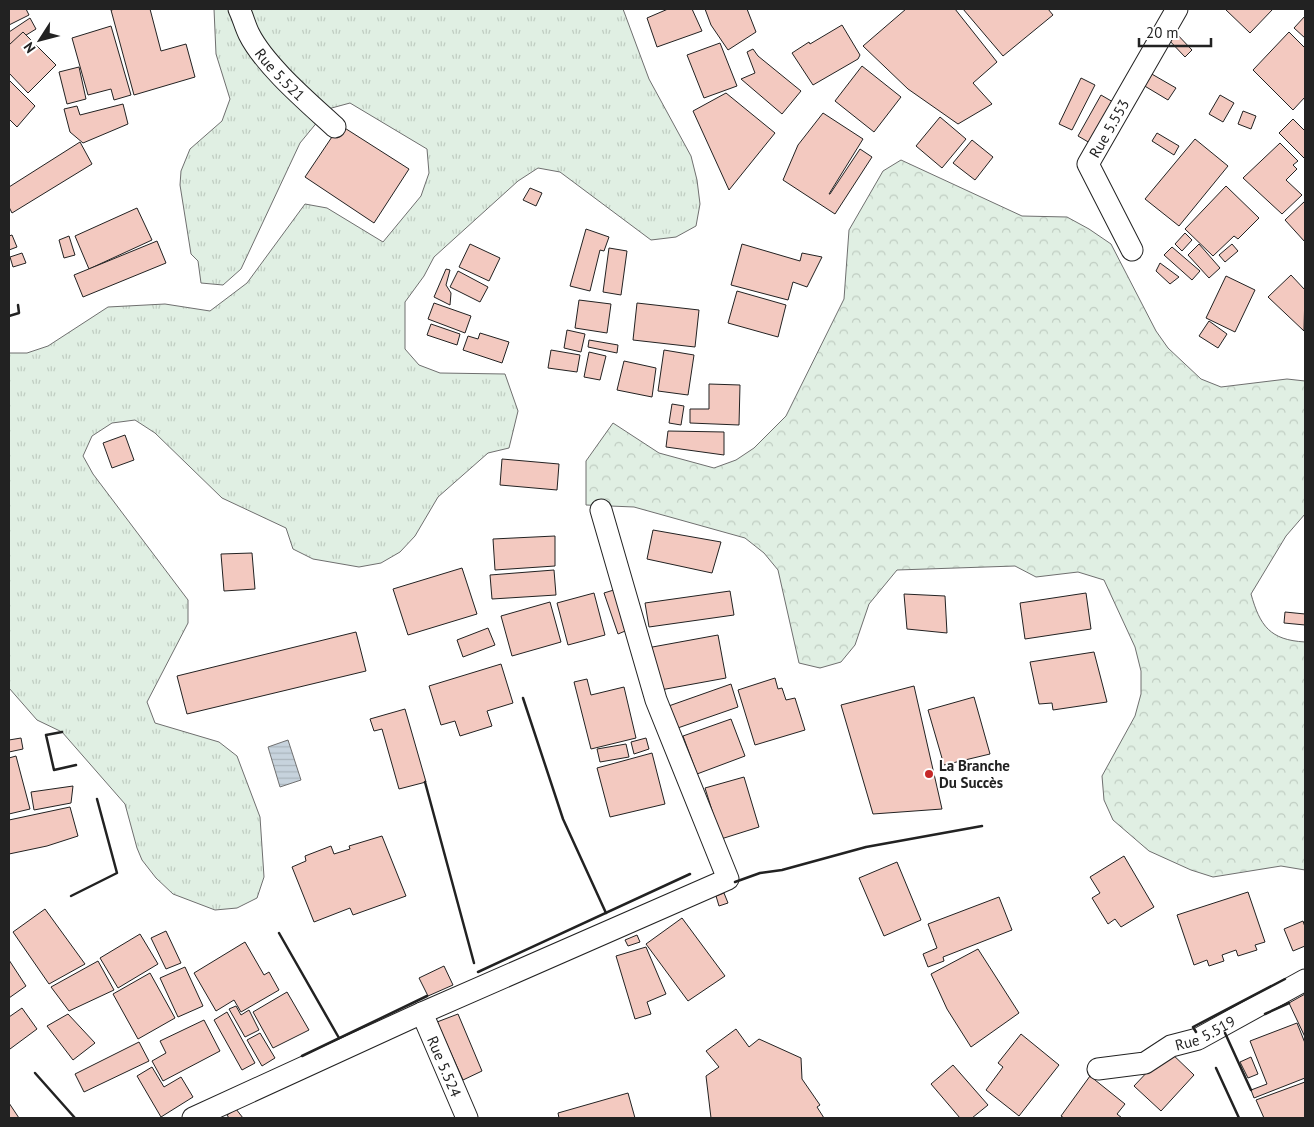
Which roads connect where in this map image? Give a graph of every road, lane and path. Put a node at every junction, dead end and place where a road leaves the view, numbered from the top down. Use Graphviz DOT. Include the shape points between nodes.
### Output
graph roads {
  1 [pos="239,9"];
  2 [pos="1177,9"];
  3 [pos="335,127"];
  4 [pos="1132,250"];
  5 [pos="601,510"];
  6 [pos="1305,980"];
  7 [pos="422,1013"];
  8 [pos="1098,1069"];
  9 [pos="193,1118"];
  10 [pos="468,1118"];
  1 -- 3 [label="street, Rue 5.521" via="250,35 266,59"];
  2 -- 4 [label="street, Rue 5.553" via="1088,164"];
  5 -- 7 [label="street" via="656,700 728,879"];
  6 -- 8 [label="street, Rue 5.519" via="1198,1039 1171,1046 1145,1063"];
  7 -- 9 [label="street"];
  7 -- 10 [label="street, Rue 5.524"];
}
